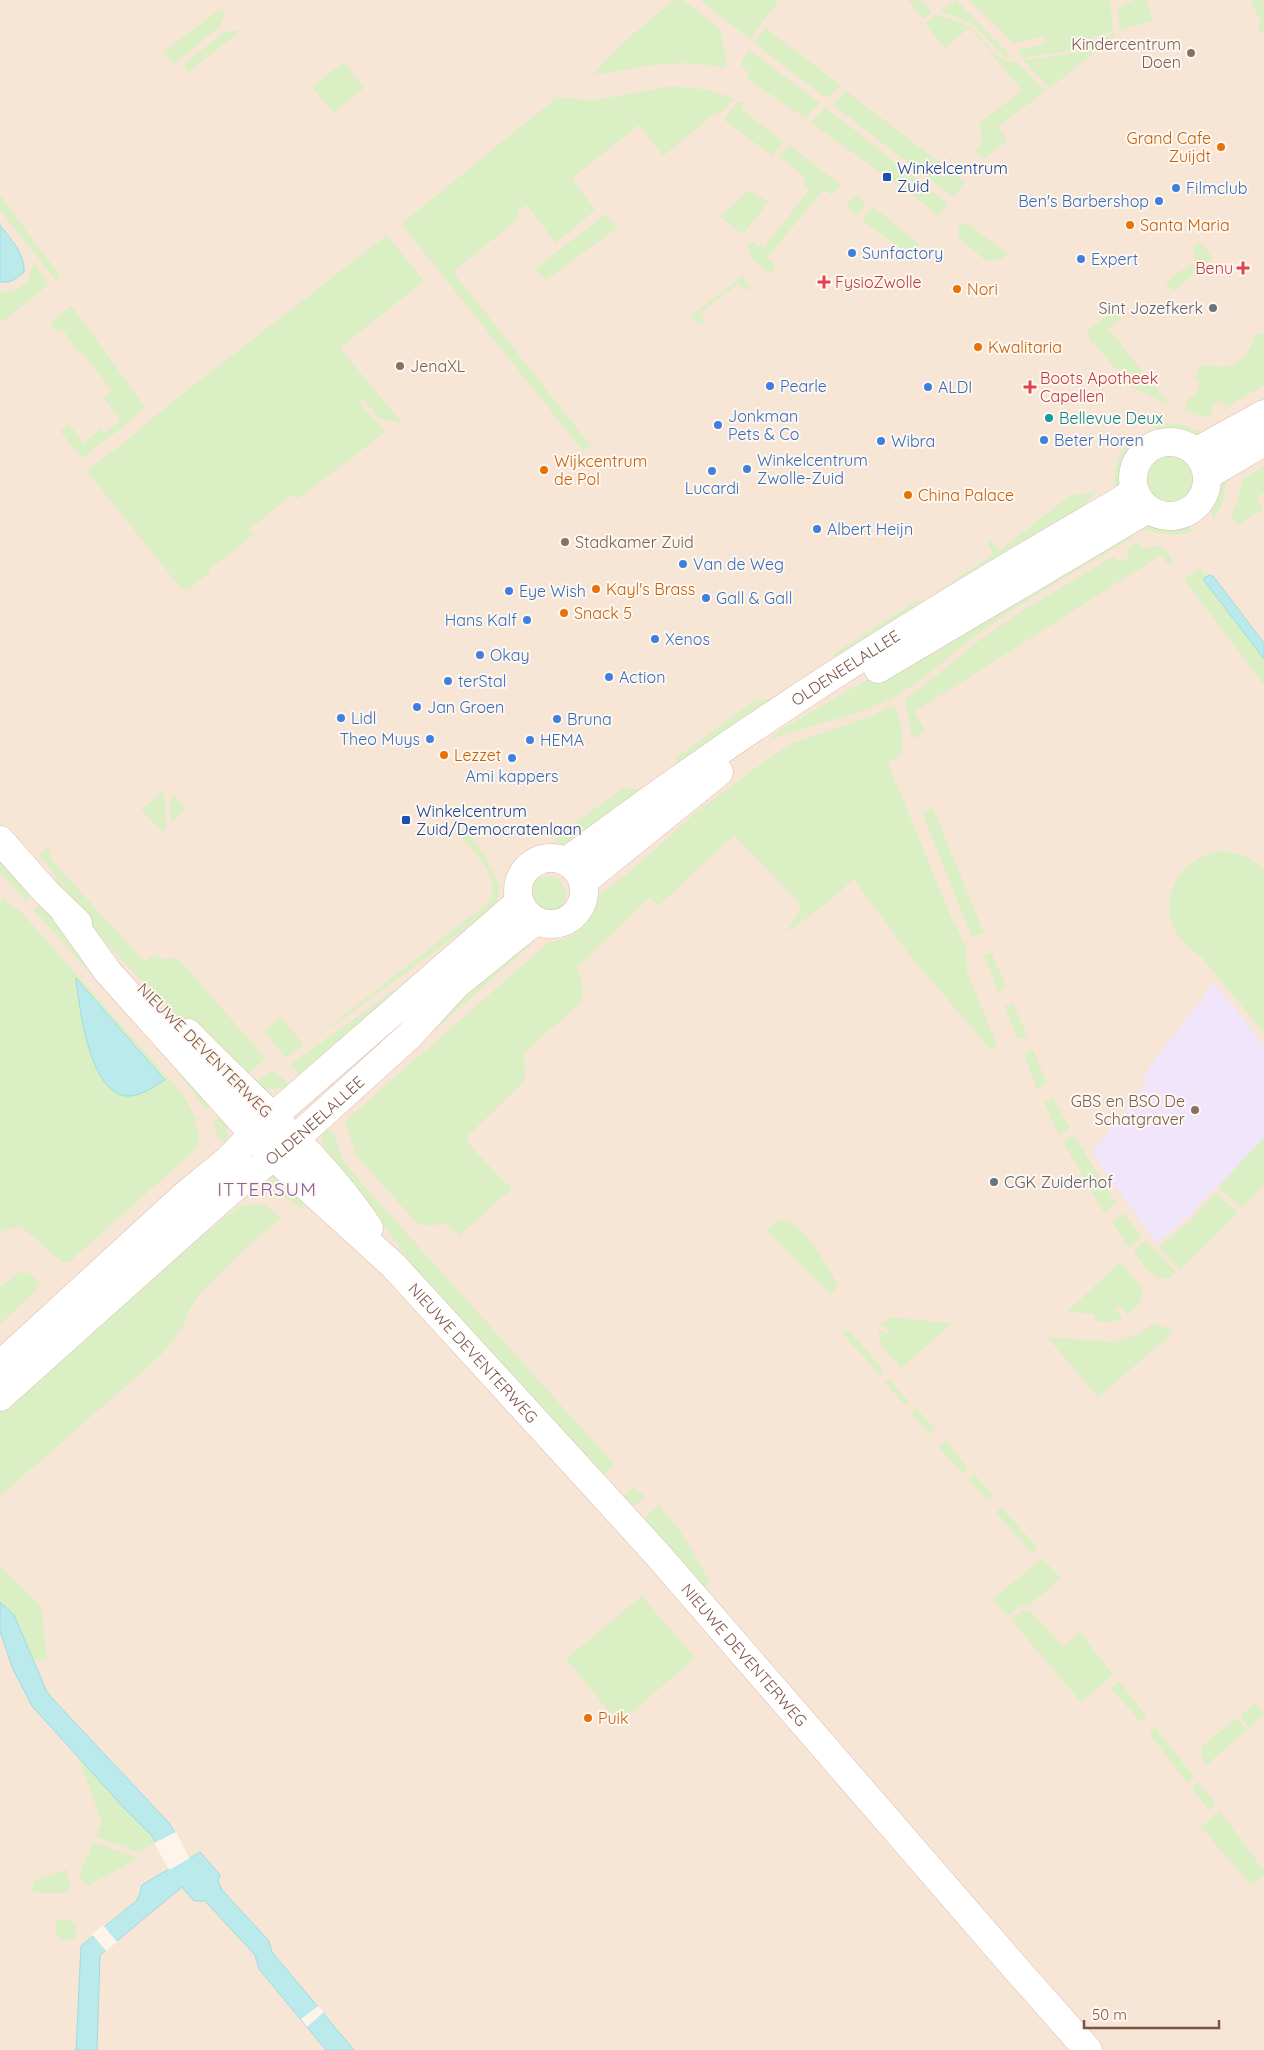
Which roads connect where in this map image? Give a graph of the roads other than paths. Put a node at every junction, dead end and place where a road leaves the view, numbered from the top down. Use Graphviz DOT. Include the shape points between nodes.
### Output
graph roads {
  1 [pos="1264,414"];
  2 [pos="1264,442"];
  3 [pos="1202,463"];
  4 [pos="1142,500"];
  5 [pos="0,840"];
  6 [pos="575,871"];
  7 [pos="527,911"];
  8 [pos="263,1126"];
  9 [pos="284,1148"];
  10 [pos="0,1365"];
  11 [pos="0,1396"];
  12 [pos="1088,2050"];
  1 -- 3 [label="street"];
  2 -- 3 [label="street"];
  3 -- 4 [label="street" via="1207,488 1193,509 1178,516 1163,515"];
  3 -- 4 [label="street" via="1188,445 1168,441 1148,448 1140,456 1133,479"];
  4 -- 6 [label="street, OLDENEELALLEE" via="1117,503 814,687 658,793"];
  5 -- 8 [label="street, NIEUWE DEVENTERWEG" via="66,912 244,1087"];
  6 -- 7 [label="street" via="548,858 533,862 522,875 518,888"];
  6 -- 7 [label="street" via="585,892 583,903 573,917 546,925"];
  7 -- 8 [label="street, OLDENEELALLEE"];
  7 -- 9 [label="street, OLDENEELALLEE" via="410,1036"];
  8 -- 9 [label="street, NIEUWE DEVENTERWEG"];
  8 -- 10 [label="street, OLDENEELALLEE"];
  9 -- 11 [label="street, OLDENEELALLEE" via="229,1192"];
  9 -- 12 [label="street, NIEUWE DEVENTERWEG" via="658,1554"];
}
